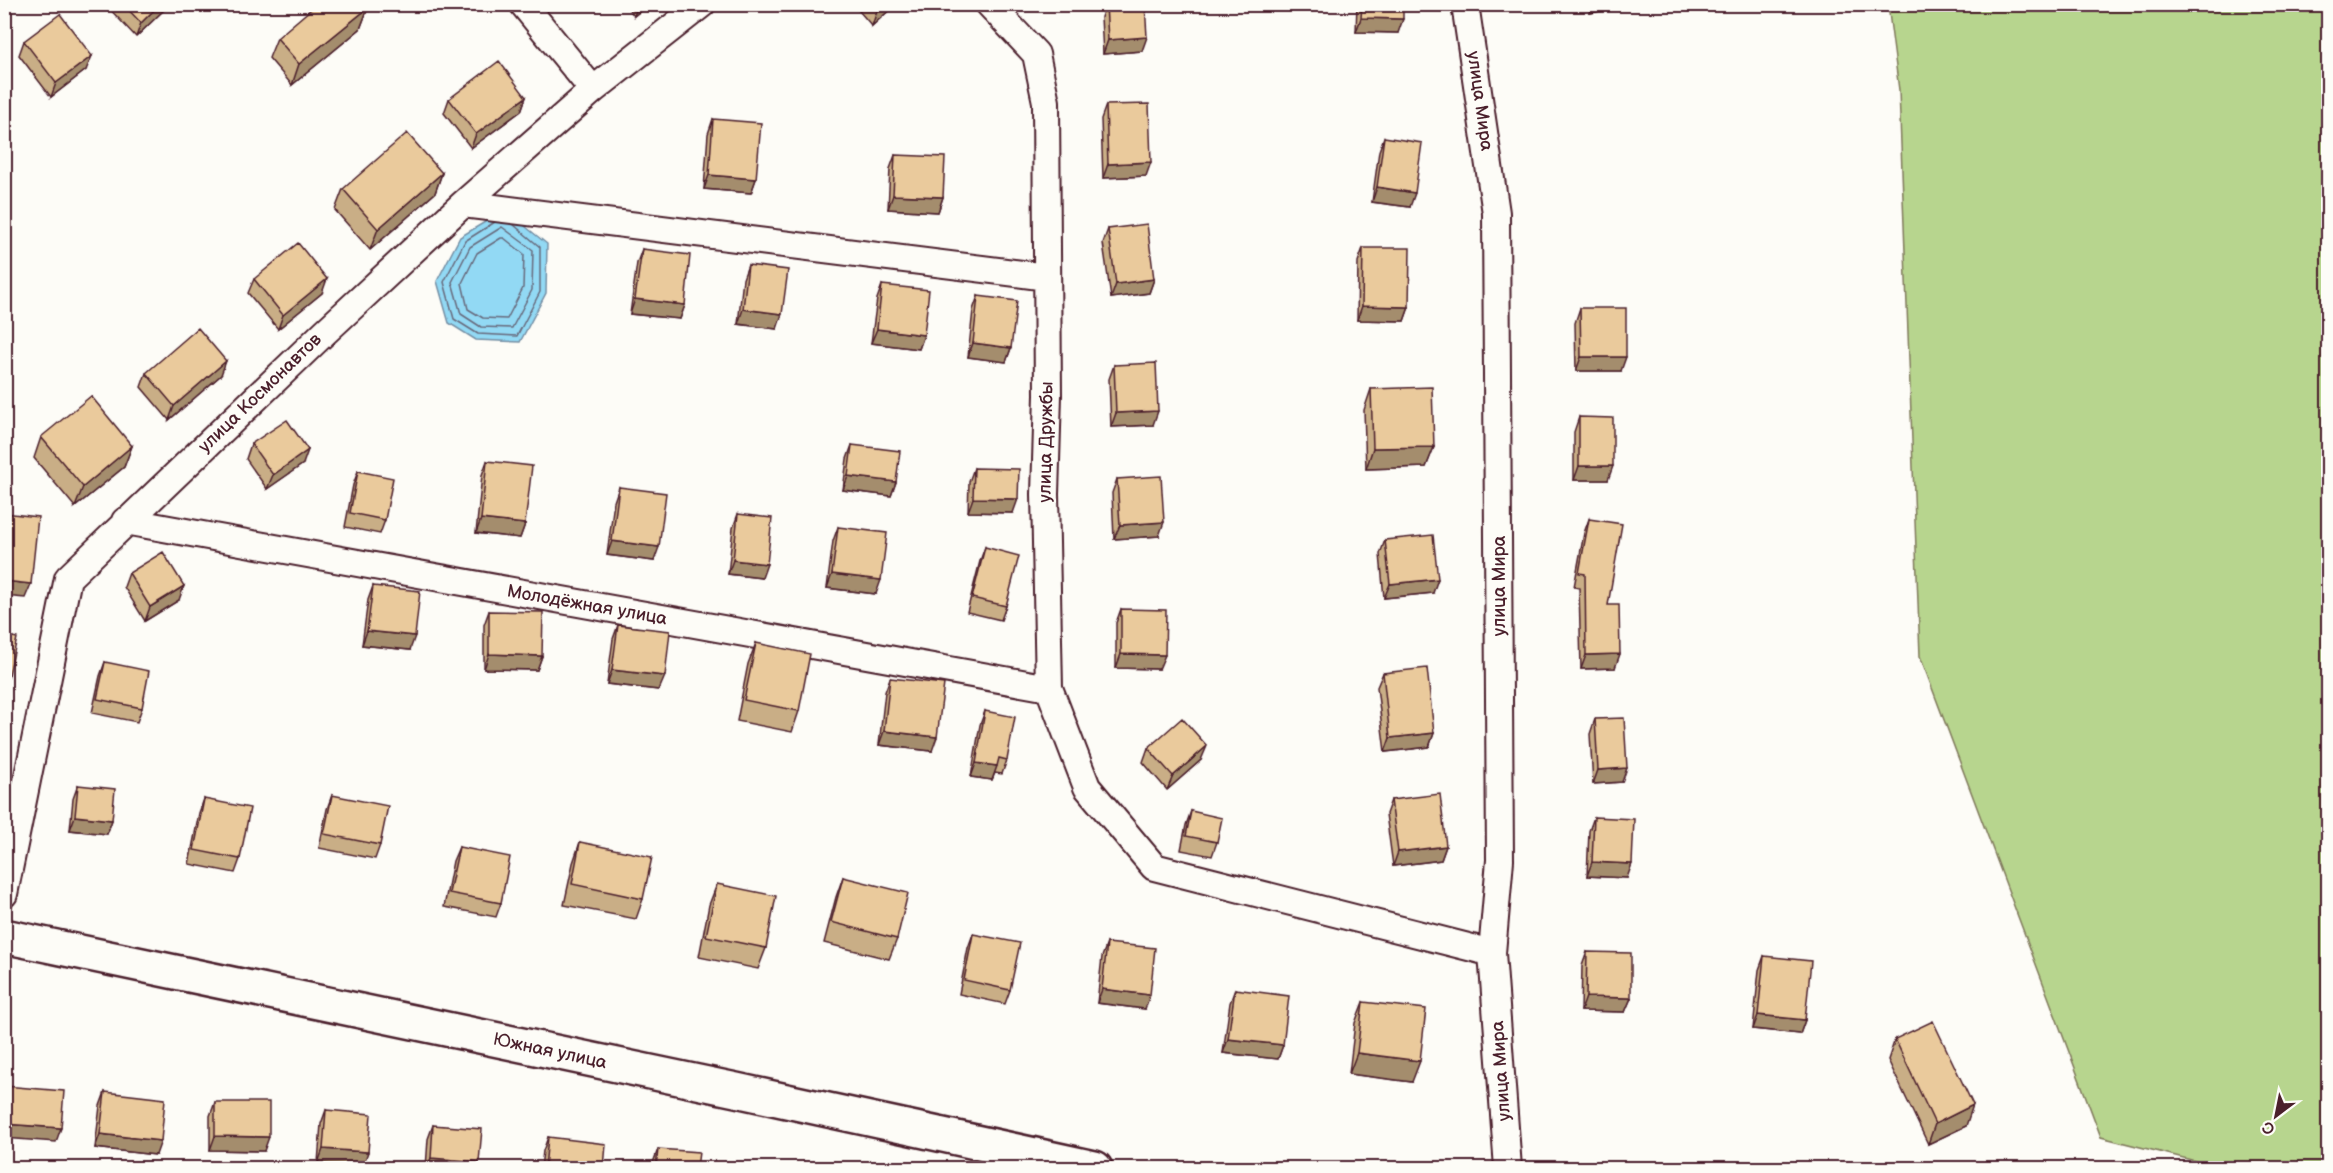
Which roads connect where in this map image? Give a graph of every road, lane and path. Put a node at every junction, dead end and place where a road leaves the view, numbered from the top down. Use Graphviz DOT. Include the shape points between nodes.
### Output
graph roads {
  1 [pos="523,4"];
  2 [pos="702,4"];
  3 [pos="989,4"];
  4 [pos="1466,4"];
  5 [pos="593,90"];
  6 [pos="463,204"];
  7 [pos="1047,277"];
  8 [pos="125,521"];
  9 [pos="1049,688"];
  10 [pos="4,894"];
  11 [pos="4,936"];
  12 [pos="1492,953"];
  13 [pos="1095,1168"];
  14 [pos="1508,1168"];
  1 -- 5 [label="street"];
  2 -- 5 [label="street, улица Космонавтов"];
  3 -- 7 [label="street, улица Дружбы" via="1036,54 1046,102"];
  4 -- 12 [label="street, улица Мира" via="1496,213 1500,860"];
  5 -- 6 [label="street, улица Космонавтов"];
  6 -- 7 [label="street"];
  6 -- 8 [label="street, улица Космонавтов"];
  7 -- 9 [label="street, улица Дружбы" via="1045,494"];
  8 -- 9 [label="street, Молодёжная улица"];
  8 -- 10 [label="street, улица Космонавтов" via="68,579"];
  9 -- 12 [label="street, улица Дружбы" via="1087,787 1154,867"];
  11 -- 13 [label="main road, Южная улица"];
  12 -- 14 [label="street, улица Мира"];
}
